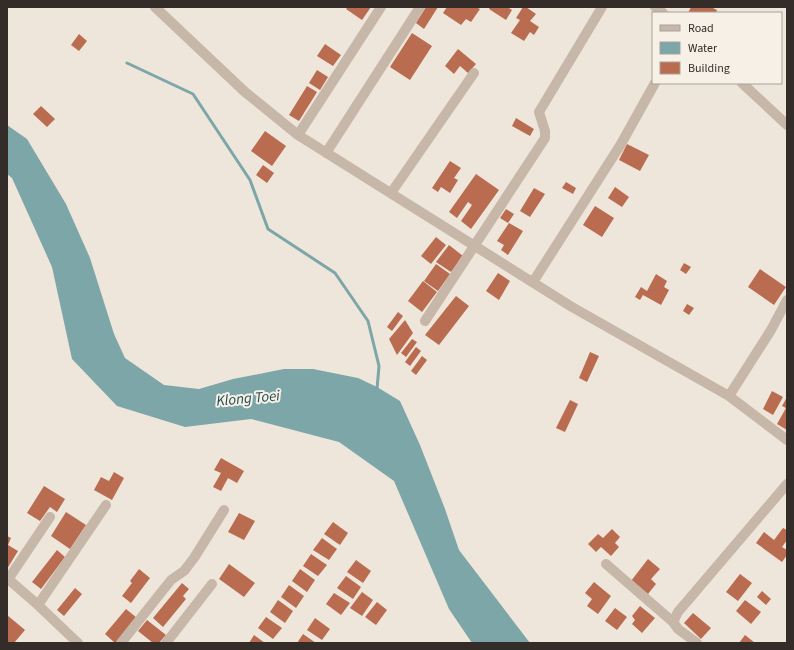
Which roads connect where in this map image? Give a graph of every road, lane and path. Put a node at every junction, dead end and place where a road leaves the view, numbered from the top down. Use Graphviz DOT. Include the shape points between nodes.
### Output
graph roads {
  1 [pos="381,7"];
  2 [pos="420,7"];
  3 [pos="602,7"];
  4 [pos="161,9"];
  5 [pos="474,73"];
  6 [pos="655,84"];
  7 [pos="743,84"];
  8 [pos="787,125"];
  9 [pos="298,135"];
  10 [pos="326,153"];
  11 [pos="391,193"];
  12 [pos="476,245"];
  13 [pos="533,282"];
  14 [pos="787,300"];
  15 [pos="425,320"];
  16 [pos="730,396"];
  17 [pos="787,440"];
  18 [pos="787,484"];
  19 [pos="106,505"];
  20 [pos="224,510"];
  21 [pos="50,517"];
  22 [pos="606,564"];
  23 [pos="7,580"];
  24 [pos="212,584"];
  25 [pos="38,604"];
  26 [pos="674,622"];
  27 [pos="78,643"];
  28 [pos="121,643"];
  29 [pos="166,643"];
  30 [pos="697,643"];
  1 -- 9 [label="street"];
  2 -- 10 [label="street"];
  3 -- 12 [label="street" via="540,112 545,138"];
  4 -- 9 [label="street" via="245,92"];
  5 -- 11 [label="street"];
  6 -- 13 [label="street" via="621,144"];
  7 -- 8 [label="street"];
  9 -- 10 [label="street"];
  10 -- 11 [label="street"];
  11 -- 12 [label="street"];
  12 -- 13 [label="street"];
  12 -- 15 [label="street"];
  13 -- 16 [label="street" via="572,307"];
  14 -- 16 [label="street"];
  16 -- 17 [label="street"];
  18 -- 26 [label="street" via="678,612"];
  19 -- 25 [label="street"];
  20 -- 28 [label="street" via="184,571 171,580"];
  21 -- 23 [label="street"];
  22 -- 26 [label="street"];
  23 -- 25 [label="street"];
  24 -- 29 [label="street"];
  25 -- 27 [label="street"];
  26 -- 30 [label="street" via="678,629"];
}
